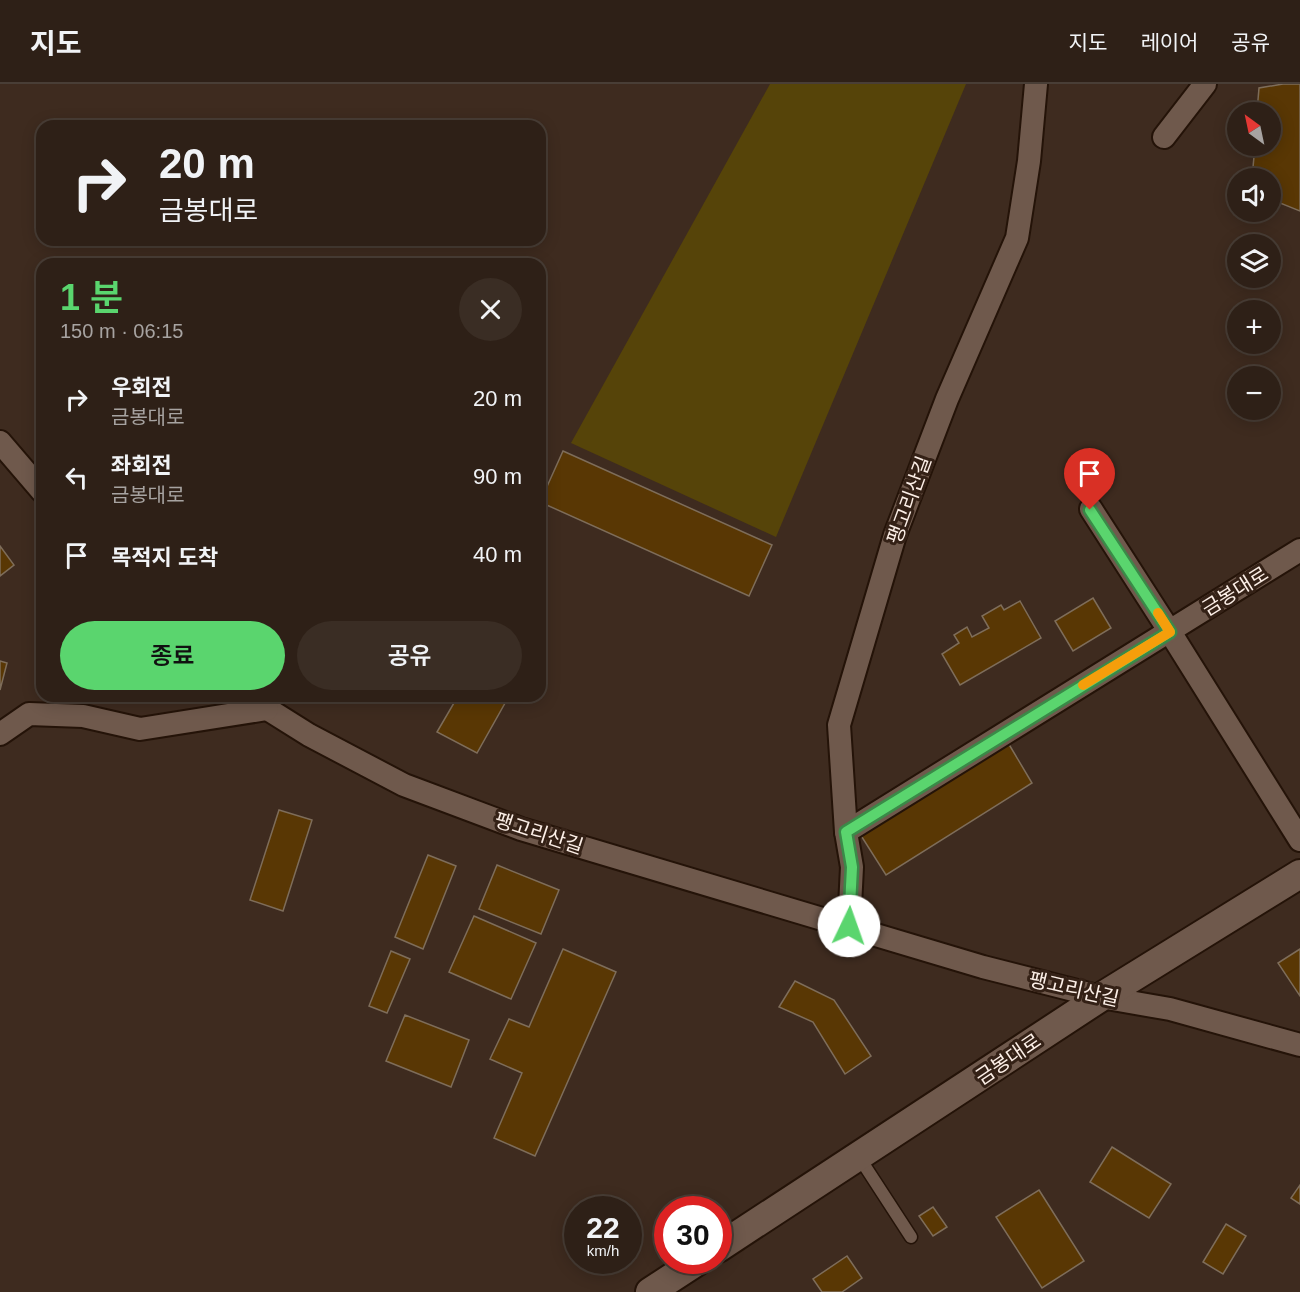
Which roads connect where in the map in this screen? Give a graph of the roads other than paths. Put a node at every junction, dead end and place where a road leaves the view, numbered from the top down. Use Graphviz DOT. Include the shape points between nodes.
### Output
graph roads {
  1 [pos="1036,84"];
  2 [pos="1205,84"];
  3 [pos="1164,137"];
  4 [pos="0,442"];
  5 [pos="36,484"];
  6 [pos="1090,510"];
  7 [pos="1300,550"];
  8 [pos="1170,632"];
  9 [pos="256,702"];
  10 [pos="267,709"];
  11 [pos="0,734"];
  12 [pos="846,832"];
  13 [pos="1300,840"];
  14 [pos="1300,874"];
  15 [pos="849,926"];
  16 [pos="1101,997"];
  17 [pos="1300,1045"];
  18 [pos="859,1157"];
  19 [pos="911,1237"];
  20 [pos="732,1239"];
  21 [pos="678,1274"];
  22 [pos="650,1292"];
  1 -- 12 [label="street, 팽고리산길" via="1017,238 947,399 895,535 839,725"];
  2 -- 3 [label="street"];
  4 -- 5 [label="street"];
  6 -- 8 [label="street"];
  7 -- 8 [label="street, 금봉대로"];
  8 -- 12 [label="street, 금봉대로"];
  8 -- 13 [label="street"];
  9 -- 10 [label="street, 팽고리산길"];
  10 -- 11 [label="street" via="140,729 83,716 29,714"];
  10 -- 15 [label="street, 팽고리산길" via="404,785 520,829"];
  12 -- 15 [label="street, 팽고리산길" via="852,867"];
  14 -- 16 [label="street, 금봉대로"];
  15 -- 16 [label="street, 팽고리산길" via="983,967"];
  16 -- 17 [label="street, 팽고리산길" via="1170,1009"];
  16 -- 18 [label="street, 금봉대로"];
  18 -- 19 [label="lane"];
  18 -- 20 [label="street, 금봉대로"];
  21 -- 22 [label="street"];
}
